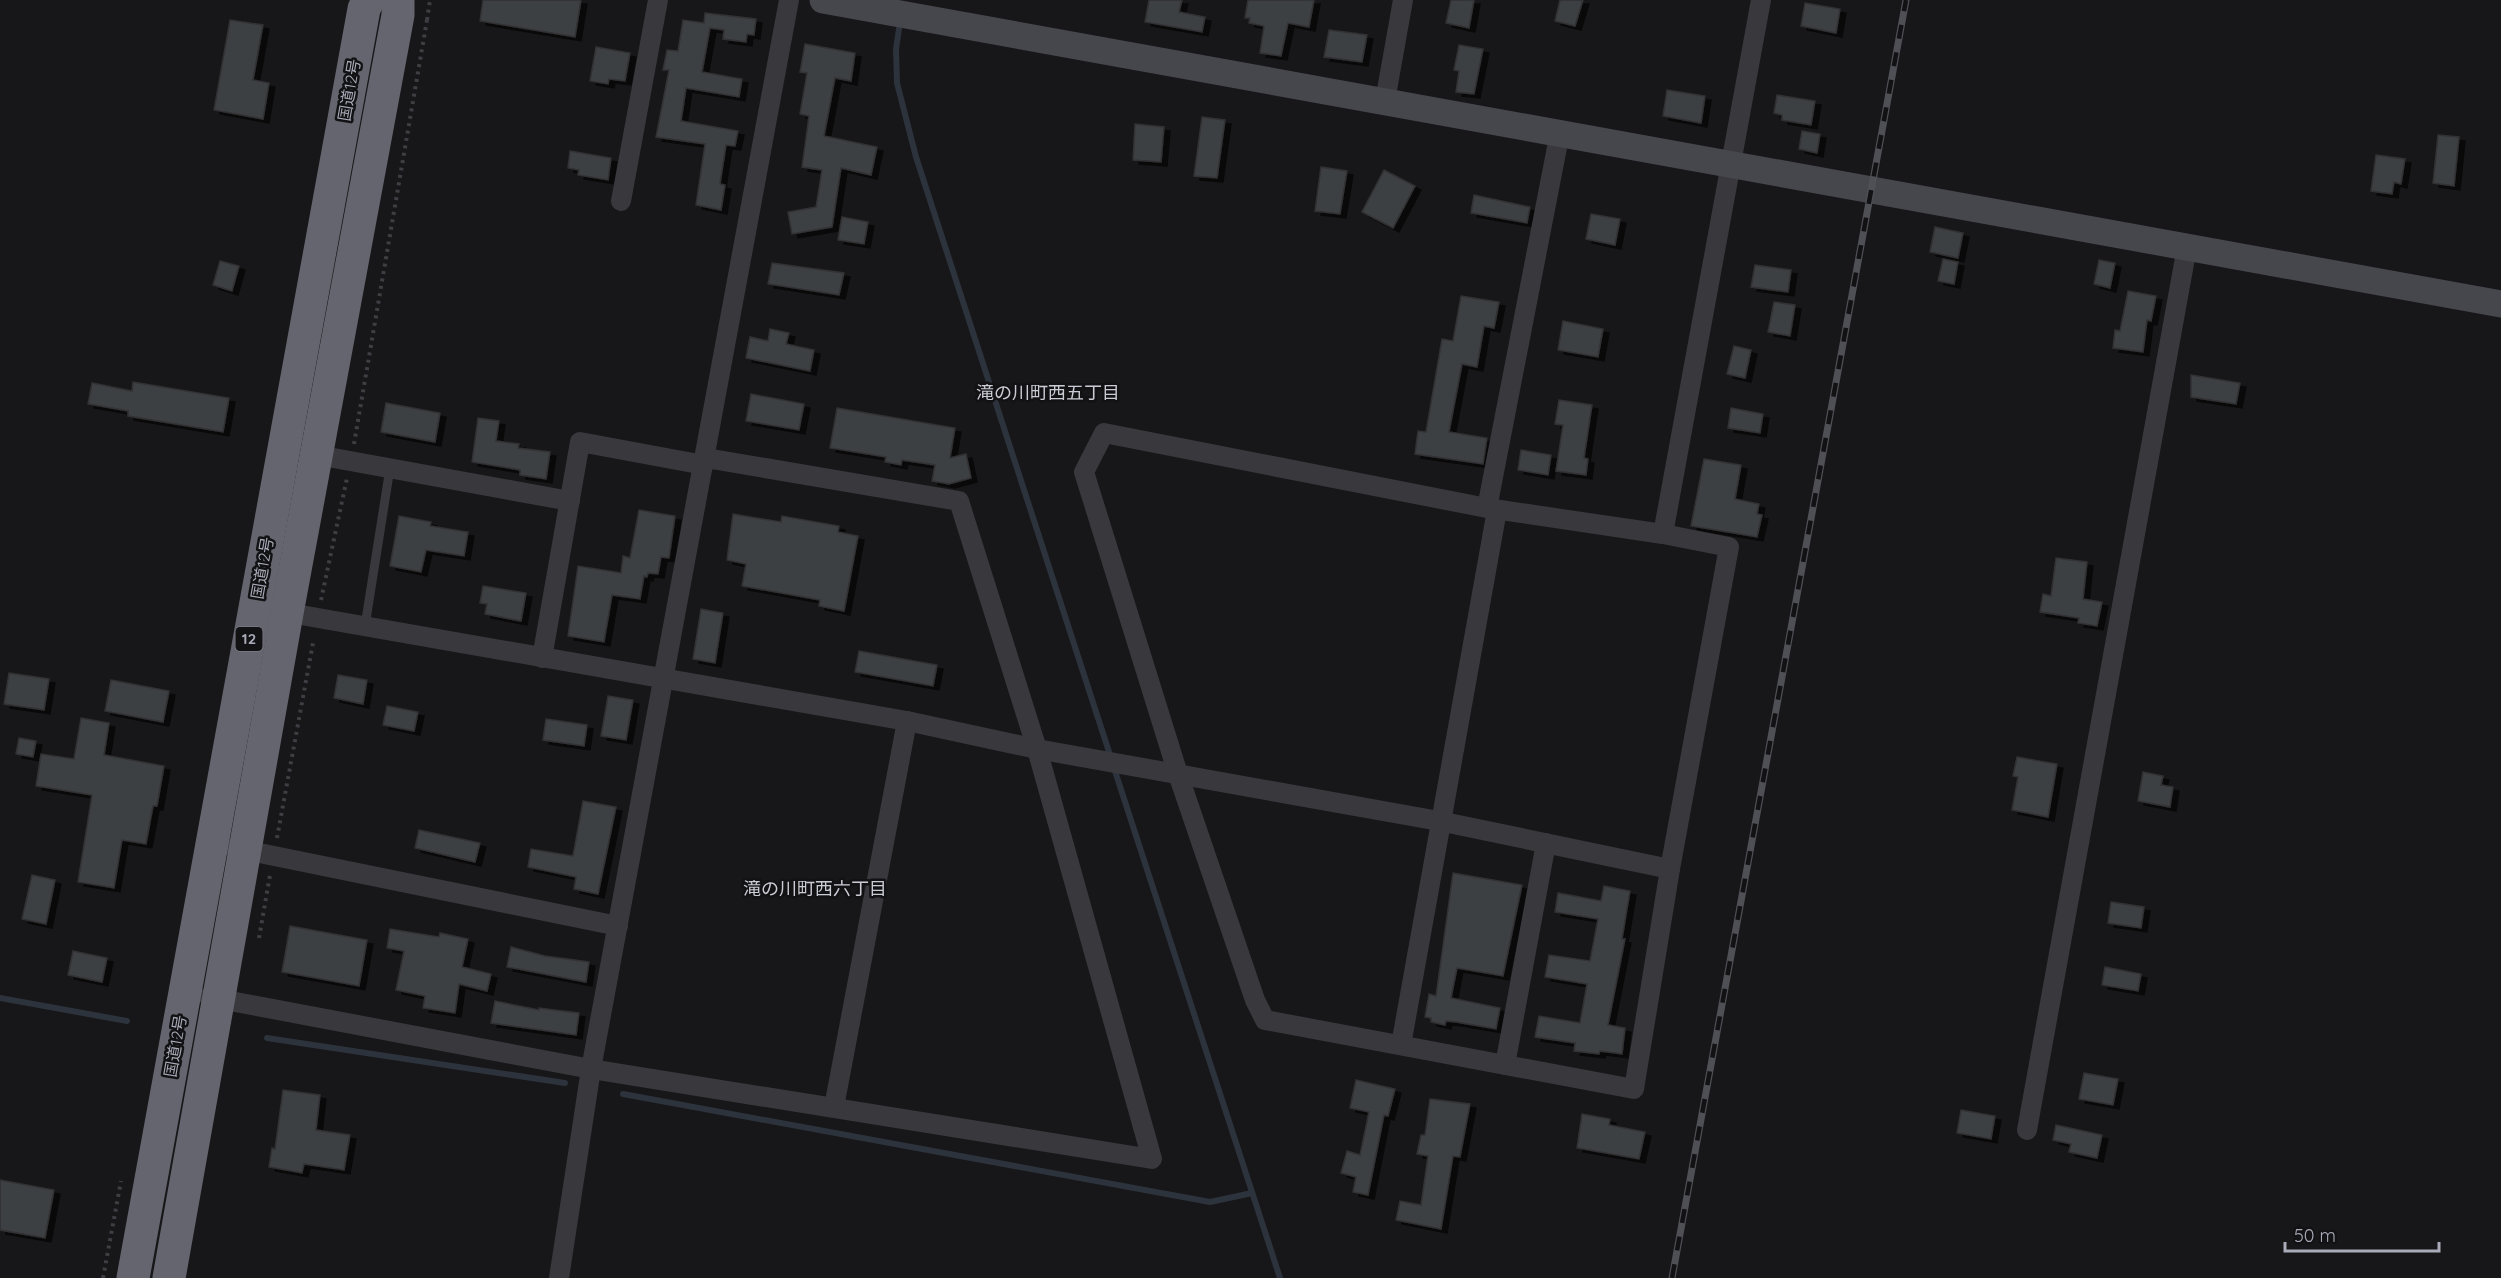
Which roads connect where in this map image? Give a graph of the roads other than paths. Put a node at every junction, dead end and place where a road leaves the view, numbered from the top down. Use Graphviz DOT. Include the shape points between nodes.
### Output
graph roads {
  1 [pos="368,0"];
  2 [pos="398,0"];
  3 [pos="658,0"];
  4 [pos="789,0"];
  5 [pos="823,0"];
  6 [pos="1403,0"];
  7 [pos="1761,0"];
  8 [pos="1385,101"];
  9 [pos="1560,132"];
  10 [pos="1731,163"];
  11 [pos="621,201"];
  12 [pos="2187,247"];
  13 [pos="2501,304"];
  14 [pos="317,455"];
  15 [pos="705,462"];
  16 [pos="390,468"];
  17 [pos="570,501"];
  18 [pos="1492,509"];
  19 [pos="1663,534"];
  20 [pos="255,606"];
  21 [pos="287,613"];
  22 [pos="364,626"];
  23 [pos="542,657"];
  24 [pos="665,679"];
  25 [pos="907,721"];
  26 [pos="1037,749"];
  27 [pos="1178,774"];
  28 [pos="1439,821"];
  29 [pos="212,843"];
  30 [pos="1546,843"];
  31 [pos="246,850"];
  32 [pos="1670,869"];
  33 [pos="618,926"];
  34 [pos="185,993"];
  35 [pos="219,999"];
  36 [pos="1401,1045"];
  37 [pos="1505,1065"];
  38 [pos="591,1069"];
  39 [pos="834,1107"];
  40 [pos="2027,1130"];
  41 [pos="133,1278"];
  42 [pos="169,1278"];
  43 [pos="559,1278"];
  1 -- 20 [label="highway, 国道12号 / 12"];
  2 -- 14 [label="highway, 国道12号 / 12"];
  3 -- 11 [label="street"];
  4 -- 15 [label="street"];
  5 -- 8 [label="street"];
  6 -- 8 [label="street"];
  7 -- 10 [label="street"];
  8 -- 9 [label="street"];
  9 -- 10 [label="street"];
  9 -- 18 [label="street"];
  10 -- 12 [label="street"];
  10 -- 19 [label="street"];
  12 -- 13 [label="street"];
  12 -- 40 [label="street"];
  14 -- 16 [label="street"];
  14 -- 21 [label="highway, 国道12号 / 12"];
  15 -- 17 [label="street" via="580,442"];
  15 -- 24 [label="street"];
  15 -- 26 [label="street" via="959,501"];
  16 -- 17 [label="street"];
  16 -- 22 [label="lane"];
  17 -- 23 [label="street"];
  18 -- 19 [label="street"];
  18 -- 27 [label="street" via="1104,433 1084,472"];
  18 -- 28 [label="street"];
  19 -- 32 [label="street" via="1729,547"];
  20 -- 21 [label="street"];
  20 -- 29 [label="highway, 国道12号 / 12"];
  21 -- 22 [label="street"];
  21 -- 31 [label="highway, 国道12号 / 12"];
  22 -- 23 [label="street"];
  23 -- 24 [label="street"];
  24 -- 25 [label="street"];
  24 -- 33 [label="street"];
  25 -- 26 [label="street"];
  25 -- 39 [label="street"];
  26 -- 27 [label="street"];
  26 -- 39 [label="street" via="1152,1159"];
  27 -- 28 [label="street"];
  27 -- 36 [label="street" via="1264,1020"];
  28 -- 30 [label="street"];
  28 -- 36 [label="street"];
  29 -- 31 [label="street"];
  29 -- 34 [label="highway, 国道12号 / 12"];
  30 -- 32 [label="street"];
  30 -- 37 [label="street"];
  31 -- 33 [label="street"];
  31 -- 35 [label="highway, 国道12号 / 12"];
  32 -- 37 [label="street" via="1634,1089"];
  33 -- 38 [label="street"];
  34 -- 35 [label="street"];
  34 -- 41 [label="highway, 国道12号 / 12"];
  35 -- 38 [label="street"];
  35 -- 42 [label="highway, 国道12号 / 12"];
  36 -- 37 [label="street"];
  38 -- 39 [label="street"];
  38 -- 43 [label="street"];
}
